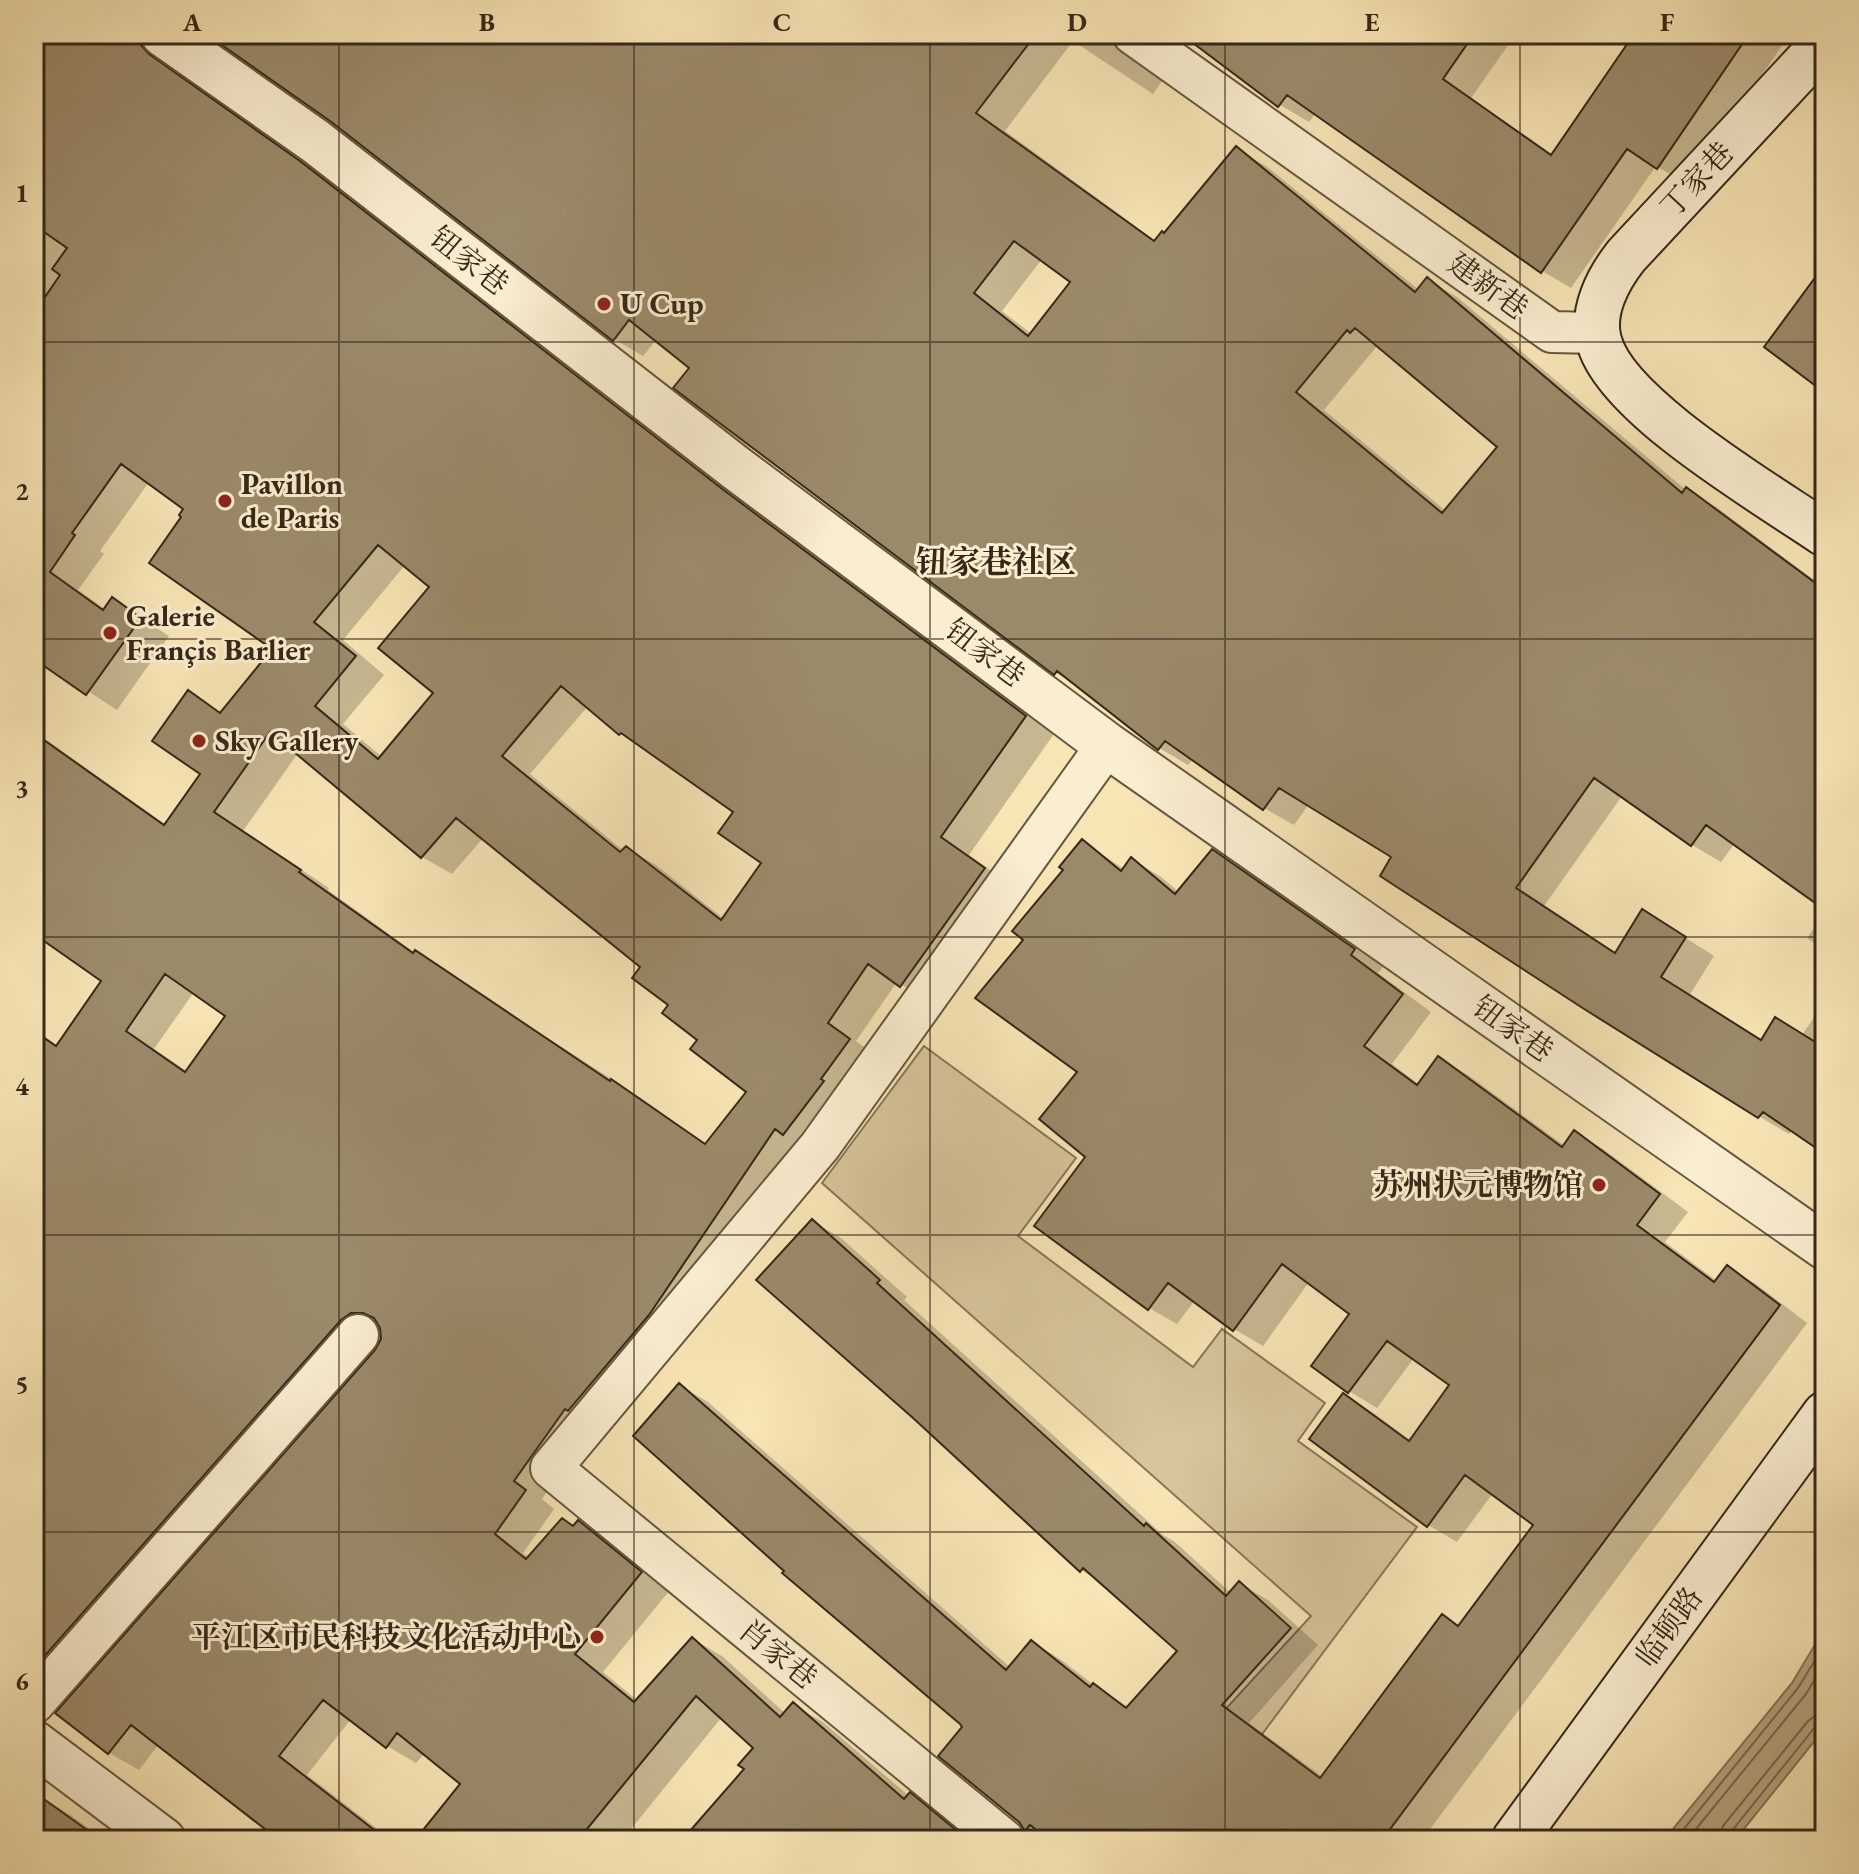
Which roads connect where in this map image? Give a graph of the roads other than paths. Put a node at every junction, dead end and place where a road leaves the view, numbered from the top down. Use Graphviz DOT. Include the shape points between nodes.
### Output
graph roads {
  1 [pos="163,34"];
  2 [pos="1133,34"];
  3 [pos="1825,42"];
  4 [pos="1597,333"];
  5 [pos="1825,534"];
  6 [pos="1107,745"];
  7 [pos="1825,1247"];
  8 [pos="358,1335"];
  9 [pos="1825,1414"];
  10 [pos="34,1703"];
  11 [pos="34,1743"];
  12 [pos="163,1840"];
  13 [pos="1004,1840"];
  14 [pos="1514,1840"];
  1 -- 6 [label="street, 钮家巷" via="315,141 736,468"];
  2 -- 4 [label="street, 建新巷" via="1552,332"];
  3 -- 4 [label="street, 丁家巷" via="1626,256 1605,291"];
  4 -- 5 [label="street" via="1618,377 1651,411"];
  6 -- 7 [label="street, 钮家巷"];
  6 -- 13 [label="street, 肖家巷" via="820,1146 551,1468"];
  8 -- 10 [label="street"];
  9 -- 14 [label="street, 临顿路"];
  11 -- 12 [label="street"];
}
